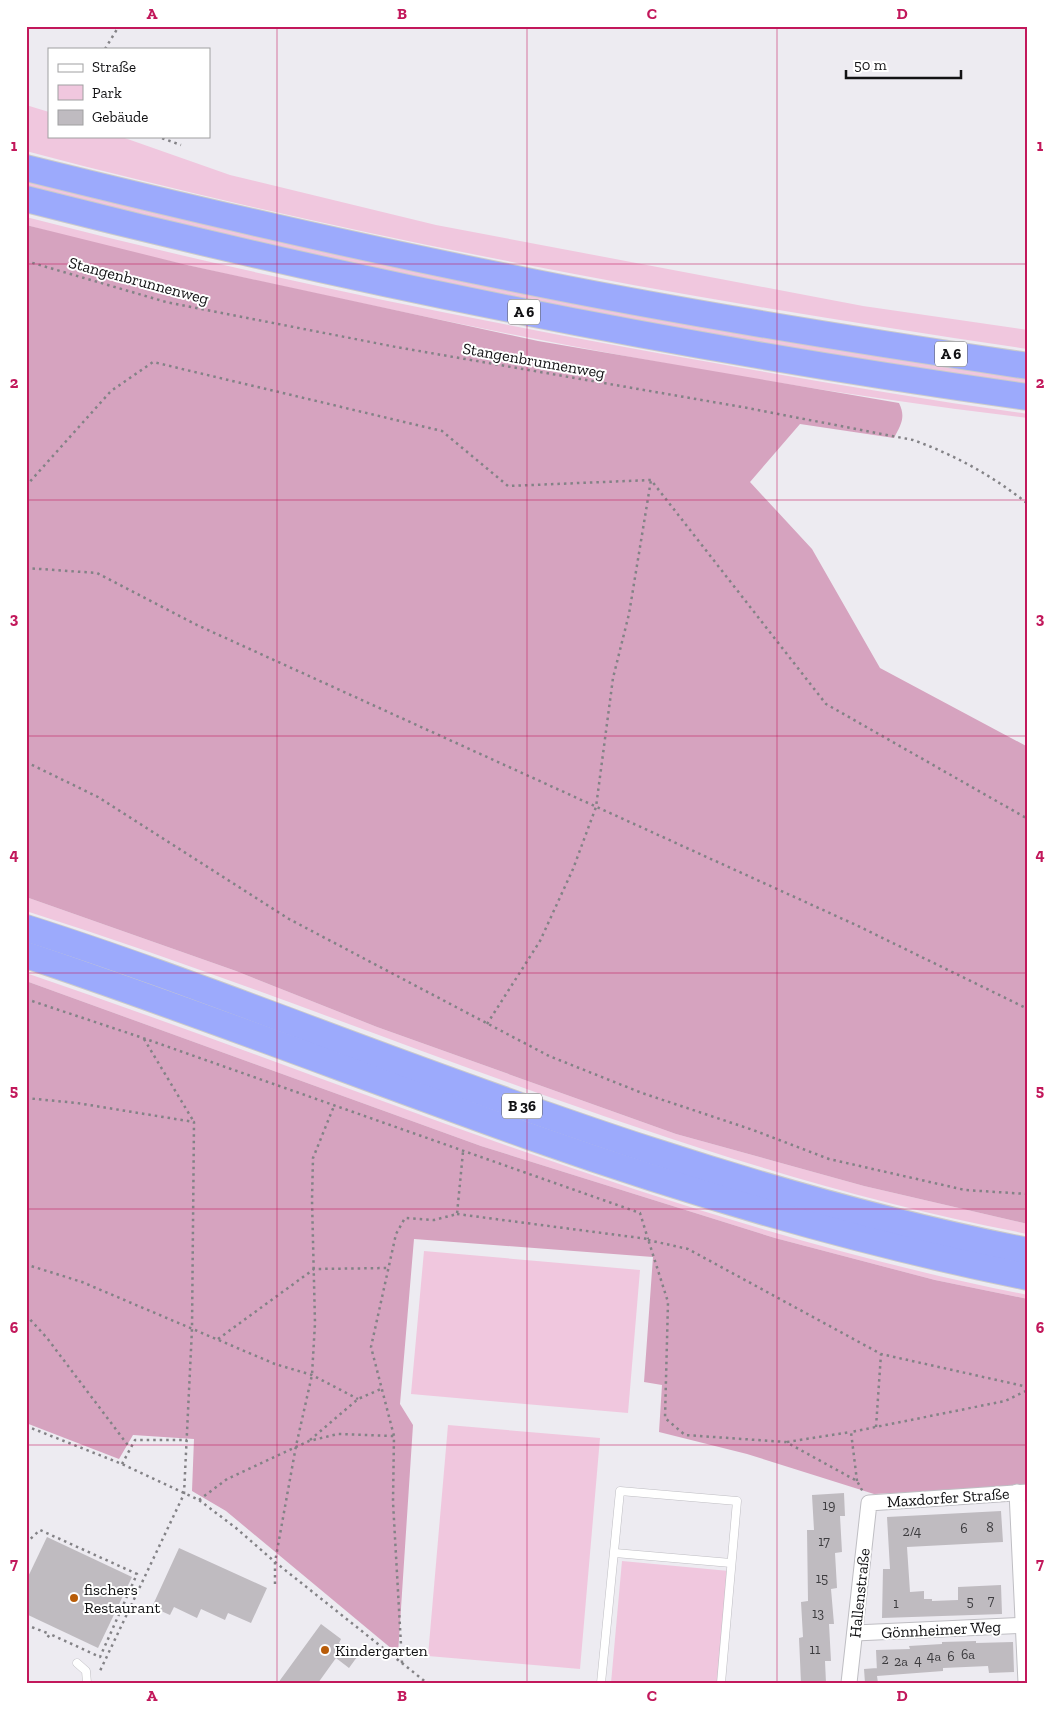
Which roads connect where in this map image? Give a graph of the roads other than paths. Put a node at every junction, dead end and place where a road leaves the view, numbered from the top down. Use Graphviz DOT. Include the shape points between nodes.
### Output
graph roads {
  1 [pos="26,168"];
  2 [pos="26,199"];
  3 [pos="1028,366"];
  4 [pos="1028,397"];
  5 [pos="26,928"];
  6 [pos="26,956"];
  7 [pos="1028,1251"];
  8 [pos="1028,1277"];
  9 [pos="1023,1492"];
  10 [pos="869,1503"];
  11 [pos="615,1553"];
  12 [pos="731,1563"];
  13 [pos="1026,1625"];
  14 [pos="855,1633"];
  15 [pos="77,1663"];
  16 [pos="87,1683"];
  17 [pos="602,1683"];
  18 [pos="721,1683"];
  19 [pos="849,1683"];
  20 [pos="1026,1683"];
  1 -- 3 [label="highway, A 6" via="217,215 504,277 763,325"];
  2 -- 4 [label="highway, A 6" via="200,242 493,306 762,356"];
  5 -- 7 [label="highway, B 36" via="674,1158 871,1216"];
  6 -- 8 [label="highway, B 36" via="649,1176 821,1229"];
  9 -- 10 [label="street, Maxdorfer Straße"];
  9 -- 13 [label="street"];
  10 -- 14 [label="street, Hallenstraße"];
  11 -- 12 [label="lane"];
  11 -- 12 [label="lane" via="620,1491 737,1501"];
  11 -- 17 [label="lane"];
  12 -- 18 [label="lane"];
  13 -- 14 [label="street, Gönnheimer Weg"];
  13 -- 20 [label="street"];
  14 -- 19 [label="street, Hallenstraße"];
  15 -- 16 [label="lane" via="86,1671"];
}
